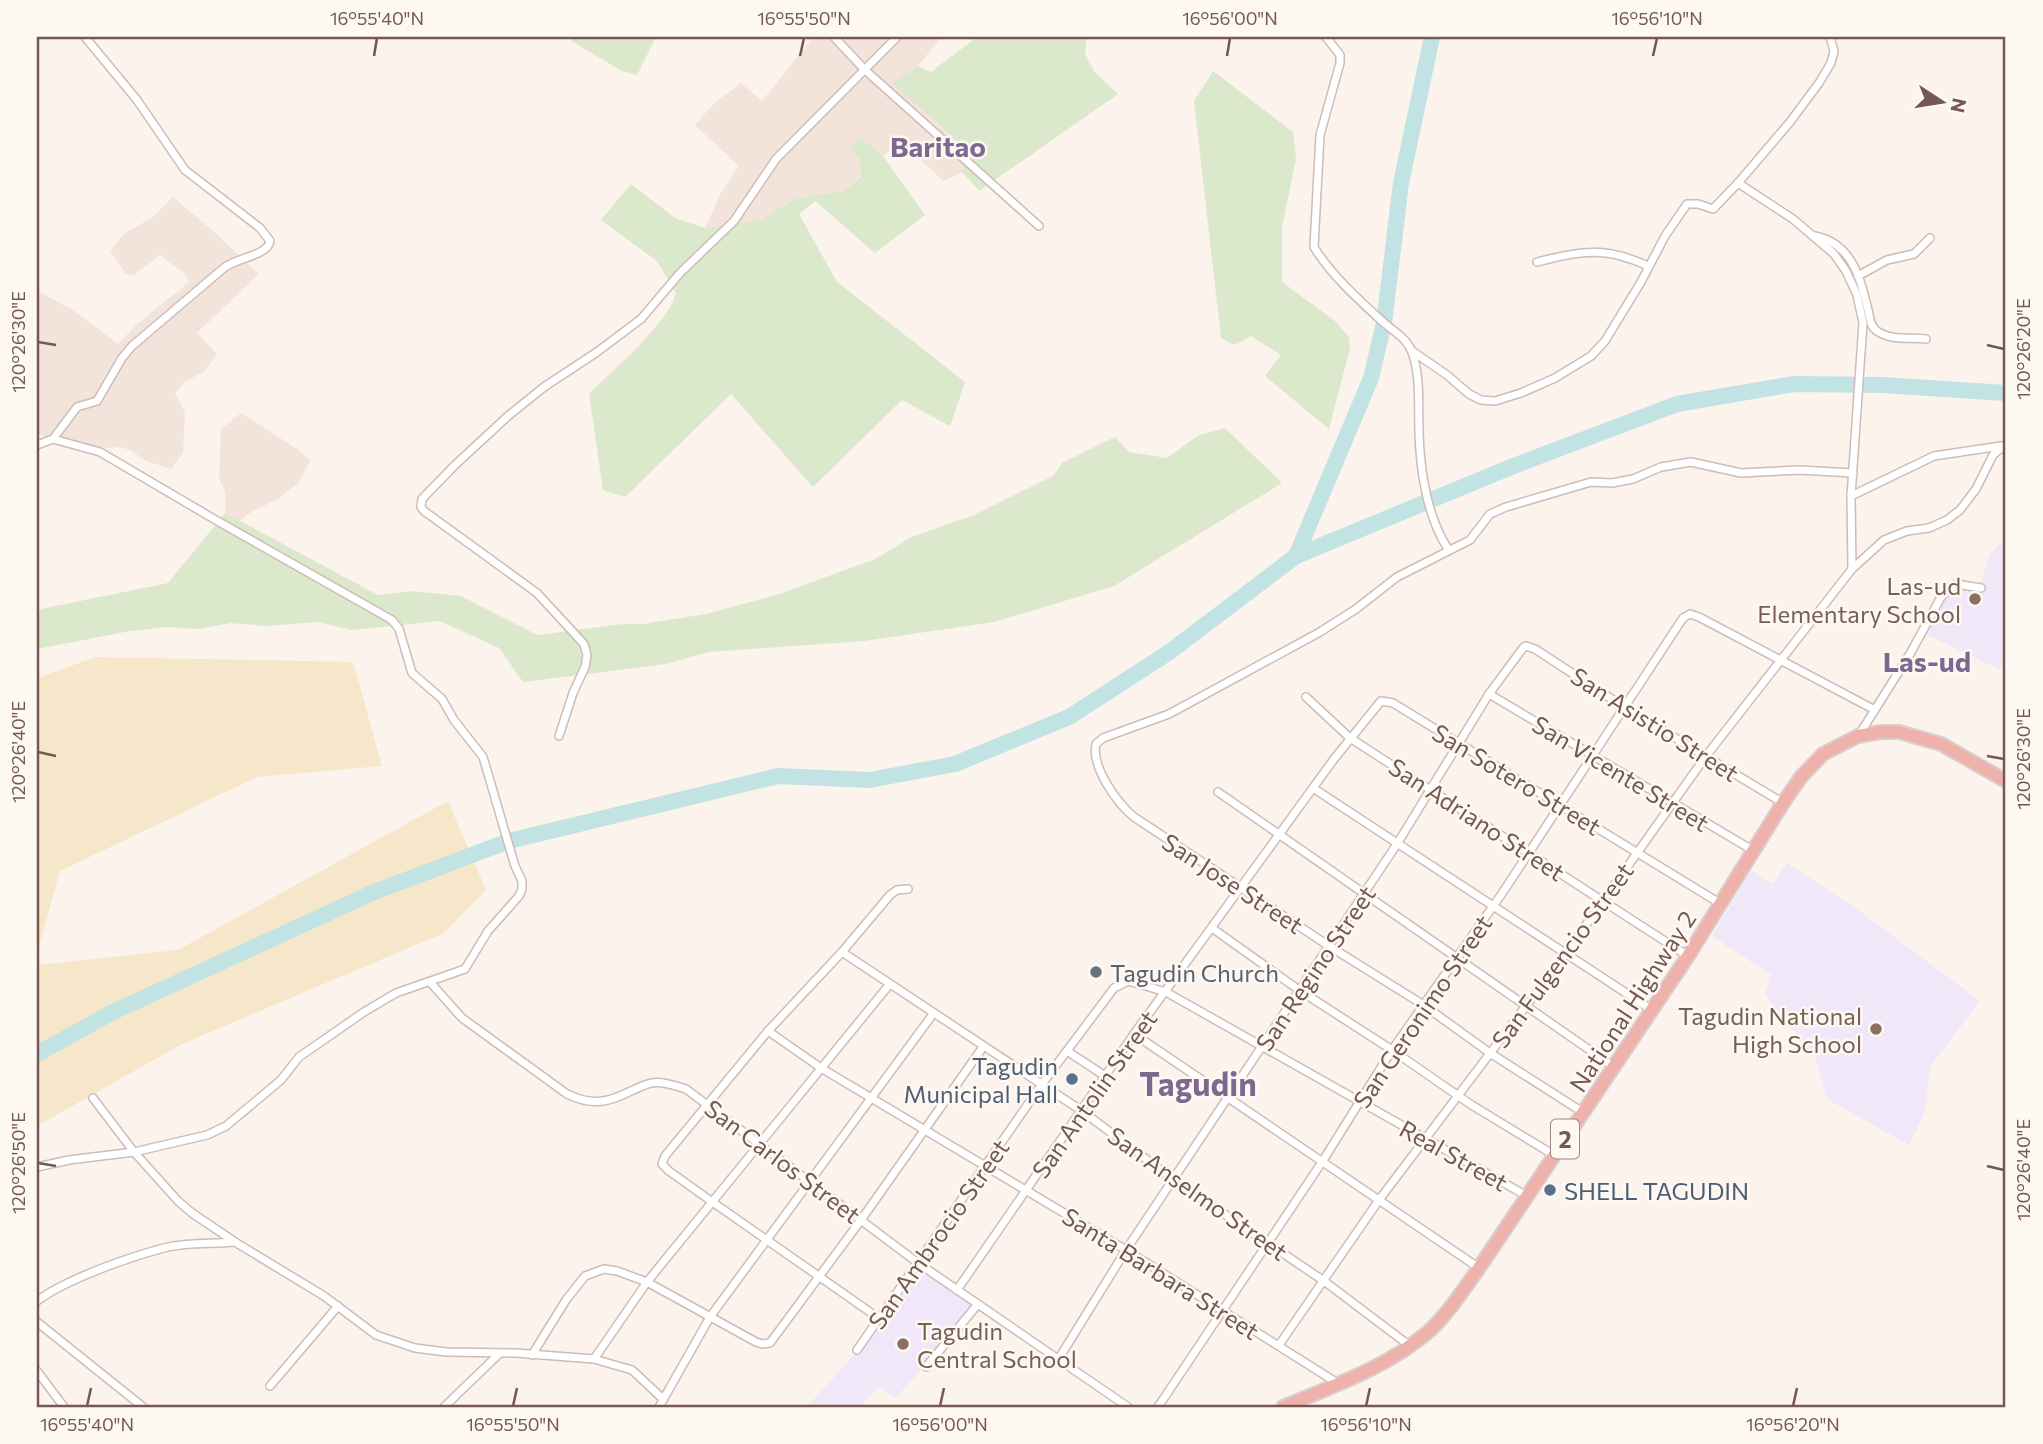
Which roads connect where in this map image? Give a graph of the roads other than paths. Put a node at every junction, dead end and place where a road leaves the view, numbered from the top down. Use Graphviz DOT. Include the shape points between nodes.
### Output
graph roads {
  1 [pos="85,37"];
  2 [pos="834,37"];
  3 [pos="897,37"];
  4 [pos="1326,37"];
  5 [pos="1830,37"];
  6 [pos="864,69"];
  7 [pos="1738,183"];
  8 [pos="1039,226"];
  9 [pos="1814,236"];
  10 [pos="1930,238"];
  11 [pos="1537,262"];
  12 [pos="1648,266"];
  13 [pos="1858,275"];
  14 [pos="1926,339"];
  15 [pos="1412,351"];
  16 [pos="53,439"];
  17 [pos="37,444"];
  18 [pos="2005,445"];
  19 [pos="1853,469"];
  20 [pos="1851,496"];
  21 [pos="1448,549"];
  22 [pos="1852,569"];
  23 [pos="1982,588"];
  24 [pos="1526,646"];
  25 [pos="1781,662"];
  26 [pos="1489,694"];
  27 [pos="1306,697"];
  28 [pos="1385,701"];
  29 [pos="1624,707"];
  30 [pos="1873,709"];
  31 [pos="559,736"];
  32 [pos="1858,736"];
  33 [pos="1350,738"];
  34 [pos="1460,745"];
  35 [pos="1592,756"];
  36 [pos="1706,757"];
  37 [pos="2006,781"];
  38 [pos="1313,788"];
  39 [pos="1431,790"];
  40 [pos="1218,792"];
  41 [pos="1672,803"];
  42 [pos="1783,803"];
  43 [pos="1561,804"];
  44 [pos="1279,835"];
  45 [pos="1397,844"];
  46 [pos="1754,851"];
  47 [pos="1529,853"];
  48 [pos="1637,853"];
  49 [pos="908,888"];
  50 [pos="1240,888"];
  51 [pos="1365,893"];
  52 [pos="1603,900"];
  53 [pos="1721,904"];
  54 [pos="1492,907"];
  55 [pos="1212,928"];
  56 [pos="1329,946"];
  57 [pos="842,952"];
  58 [pos="1566,953"];
  59 [pos="1688,956"];
  60 [pos="1457,957"];
  61 [pos="430,982"];
  62 [pos="1121,983"];
  63 [pos="889,985"];
  64 [pos="1299,990"];
  65 [pos="1166,992"];
  66 [pos="1422,1004"];
  67 [pos="1526,1005"];
  68 [pos="1652,1010"];
  69 [pos="933,1014"];
  70 [pos="768,1031"];
  71 [pos="1134,1034"];
  72 [pos="983,1047"];
  73 [pos="1261,1048"];
  74 [pos="1392,1049"];
  75 [pos="1067,1051"];
  76 [pos="1490,1053"];
  77 [pos="1615,1067"];
  78 [pos="821,1068"];
  79 [pos="1105,1076"];
  80 [pos="1042,1084"];
  81 [pos="1459,1096"];
  82 [pos="873,1097"];
  83 [pos="93,1098"];
  84 [pos="1228,1098"];
  85 [pos="1360,1103"];
  86 [pos="707,1104"];
  87 [pos="1082,1111"];
  88 [pos="1584,1113"];
  89 [pos="926,1130"];
  90 [pos="1426,1139"];
  91 [pos="760,1143"];
  92 [pos="134,1152"];
  93 [pos="1554,1155"];
  94 [pos="1322,1162"];
  95 [pos="985,1166"];
  96 [pos="37,1167"];
  97 [pos="1174,1180"];
  98 [pos="809,1183"];
  99 [pos="1027,1191"];
  100 [pos="1527,1196"];
  101 [pos="1379,1200"];
  102 [pos="711,1201"];
  103 [pos="861,1220"];
  104 [pos="766,1240"];
  105 [pos="235,1242"];
  106 [pos="1268,1244"];
  107 [pos="1126,1251"];
  108 [pos="918,1263"];
  109 [pos="1479,1268"];
  110 [pos="819,1276"];
  111 [pos="1324,1281"];
  112 [pos="647,1282"];
  113 [pos="957,1290"];
  114 [pos="37,1300"];
  115 [pos="978,1304"];
  116 [pos="338,1306"];
  117 [pos="1223,1311"];
  118 [pos="710,1317"];
  119 [pos="880,1319"];
  120 [pos="37,1322"];
  121 [pos="1279,1345"];
  122 [pos="1410,1346"];
  123 [pos="856,1350"];
  124 [pos="499,1354"];
  125 [pos="532,1355"];
  126 [pos="594,1359"];
  127 [pos="1058,1360"];
  128 [pos="926,1367"];
  129 [pos="37,1371"];
  130 [pos="1339,1384"];
  131 [pos="270,1386"];
  132 [pos="663,1399"];
  133 [pos="64,1407"];
  134 [pos="143,1407"];
  135 [pos="444,1407"];
  136 [pos="659,1407"];
  137 [pos="1128,1407"];
  138 [pos="1158,1407"];
  139 [pos="1283,1407"];
  1 -- 16 [label="street" via="137,100 185,170 260,228 270,245 264,252 225,267 132,346 97,401 77,407"];
  2 -- 6 [label="street"];
  3 -- 6 [label="street"];
  4 -- 15 [label="street" via="1340,55 1340,63 1320,135 1314,247"];
  5 -- 7 [label="street" via="1834,51 1819,83"];
  6 -- 8 [label="street"];
  6 -- 31 [label="street" via="776,159 734,221 641,319 508,416 422,499 425,511 537,593 584,644 585,667"];
  7 -- 9 [label="street"];
  7 -- 12 [label="street" via="1713,209 1687,204"];
  9 -- 13 [label="street" via="1837,245"];
  9 -- 19 [label="street" via="1846,271 1861,308"];
  10 -- 13 [label="street" via="1914,254 1887,260"];
  11 -- 12 [label="street" via="1603,251"];
  12 -- 15 [label="street" via="1620,318 1591,356 1521,393 1481,400"];
  13 -- 14 [label="street" via="1877,331 1896,338"];
  15 -- 21 [label="street" via="1418,376 1424,476 1436,530"];
  16 -- 17 [label="street"];
  16 -- 61 [label="street" via="100,452 382,612 399,629 412,673 442,699 483,757 522,881 519,896 488,930 465,969"];
  18 -- 20 [label="street" via="1934,456"];
  18 -- 22 [label="street, San Fulgencio Street" via="1993,455 1976,489 1948,520 1884,540"];
  19 -- 20 [label="street"];
  19 -- 21 [label="street" via="1741,473 1692,462 1661,467 1633,479 1591,482 1506,507 1490,514 1470,540"];
  20 -- 22 [label="street"];
  21 -- 50 [label="street, San Jose Street" via="1397,577 1320,632 1169,714 1099,741 1095,754 1121,806"];
  22 -- 25 [label="street, San Fulgencio Street"];
  23 -- 30 [label="street" via="1956,584 1941,597"];
  24 -- 26 [label="street, San Regino Street"];
  24 -- 29 [label="street, San Asistio Street"];
  25 -- 29 [label="street, San Geronimo Street" via="1699,617 1686,616"];
  25 -- 30 [label="street"];
  25 -- 36 [label="street, San Fulgencio Street"];
  26 -- 34 [label="street, San Regino Street"];
  26 -- 35 [label="street, San Vicente Street"];
  27 -- 33 [label="street, San Adriano Street"];
  28 -- 33 [label="street, San Antolin Street"];
  28 -- 34 [label="street, San Sotero Street"];
  29 -- 35 [label="street, San Geronimo Street"];
  29 -- 36 [label="street, San Asistio Street"];
  30 -- 32 [label="street"];
  32 -- 37 [label="highway, National Highway 2 / 2" via="1881,732 1918,736"];
  32 -- 42 [label="highway, National Highway 2 / 2" via="1823,754"];
  33 -- 38 [label="street, San Antolin Street"];
  33 -- 39 [label="street, San Adriano Street"];
  34 -- 39 [label="street, San Regino Street"];
  34 -- 43 [label="street, San Sotero Street"];
  35 -- 41 [label="street, San Vicente Street"];
  35 -- 43 [label="street, San Geronimo Street"];
  36 -- 41 [label="street, San Fulgencio Street"];
  36 -- 42 [label="street, San Asistio Street"];
  38 -- 44 [label="street, San Antolin Street"];
  38 -- 45 [label="street"];
  39 -- 45 [label="street, San Regino Street"];
  39 -- 47 [label="street, San Adriano Street"];
  40 -- 44 [label="street"];
  41 -- 46 [label="street, San Vicente Street"];
  41 -- 48 [label="street, San Fulgencio Street"];
  42 -- 46 [label="highway, National Highway 2 / 2"];
  43 -- 47 [label="street, San Geronimo Street"];
  43 -- 48 [label="street, San Sotero Street"];
  44 -- 50 [label="street, San Antolin Street"];
  44 -- 51 [label="street"];
  45 -- 51 [label="street, San Regino Street"];
  45 -- 54 [label="street"];
  46 -- 53 [label="highway, National Highway 2 / 2"];
  47 -- 52 [label="street, San Adriano Street"];
  47 -- 54 [label="street, San Geronimo Street"];
  48 -- 52 [label="street, San Fulgencio Street"];
  48 -- 53 [label="street, San Sotero Street"];
  49 -- 57 [label="street" via="890,895"];
  50 -- 55 [label="street, San Antolin Street"];
  50 -- 56 [label="street, San Jose Street"];
  51 -- 56 [label="street, San Regino Street"];
  51 -- 60 [label="street"];
  52 -- 58 [label="street, San Fulgencio Street"];
  52 -- 59 [label="street, San Adriano Street"];
  53 -- 59 [label="highway, National Highway 2 / 2"];
  54 -- 58 [label="street"];
  54 -- 60 [label="street, San Geronimo Street"];
  55 -- 64 [label="street"];
  55 -- 65 [label="street, San Antolin Street"];
  56 -- 64 [label="street, San Regino Street"];
  56 -- 66 [label="street, San Jose Street"];
  57 -- 63 [label="street, San Anselmo Street"];
  57 -- 70 [label="street"];
  58 -- 67 [label="street, San Fulgencio Street"];
  58 -- 68 [label="street"];
  59 -- 68 [label="highway, National Highway 2 / 2"];
  60 -- 66 [label="street, San Geronimo Street"];
  60 -- 67 [label="street"];
  61 -- 86 [label="street, San Carlos Street" via="462,1018 580,1101 609,1101 660,1083 686,1089"];
  61 -- 92 [label="street" via="396,993 311,1048 281,1080 226,1125 207,1135"];
  62 -- 65 [label="street, Real Street" via="1137,982"];
  62 -- 75 [label="street, San Ambrocio Street"];
  63 -- 69 [label="street, San Anselmo Street"];
  63 -- 78 [label="street"];
  64 -- 73 [label="street, San Regino Street"];
  64 -- 74 [label="street"];
  65 -- 71 [label="street, San Antolin Street"];
  65 -- 73 [label="street, Real Street"];
  66 -- 74 [label="street, San Geronimo Street"];
  66 -- 76 [label="street, San Jose Street"];
  67 -- 76 [label="street, San Fulgencio Street"];
  67 -- 77 [label="street"];
  68 -- 77 [label="highway, National Highway 2 / 2"];
  69 -- 72 [label="street, San Anselmo Street"];
  69 -- 82 [label="street"];
  70 -- 78 [label="street, Santa Barbara Street"];
  70 -- 86 [label="street"];
  71 -- 79 [label="street, San Antolin Street"];
  71 -- 84 [label="street"];
  72 -- 80 [label="street, San Anselmo Street"];
  72 -- 89 [label="street"];
  73 -- 84 [label="street, San Regino Street"];
  73 -- 85 [label="street, Real Street"];
  74 -- 81 [label="street"];
  74 -- 85 [label="street, San Geronimo Street"];
  75 -- 79 [label="street"];
  75 -- 80 [label="street, San Ambrocio Street"];
  76 -- 81 [label="street, San Fulgencio Street"];
  76 -- 88 [label="street, San Jose Street"];
  77 -- 88 [label="highway, National Highway 2 / 2"];
  78 -- 82 [label="street, Santa Barbara Street"];
  78 -- 91 [label="street"];
  79 -- 87 [label="street, San Antolin Street"];
  80 -- 87 [label="street, San Anselmo Street"];
  80 -- 95 [label="street, San Ambrocio Street"];
  81 -- 90 [label="street, San Fulgencio Street"];
  81 -- 93 [label="street"];
  82 -- 89 [label="street, Santa Barbara Street"];
  82 -- 98 [label="street"];
  83 -- 92 [label="street"];
  84 -- 94 [label="street"];
  84 -- 97 [label="street, San Regino Street"];
  85 -- 90 [label="street, Real Street"];
  85 -- 94 [label="street, San Geronimo Street"];
  86 -- 91 [label="street, San Carlos Street"];
  86 -- 102 [label="street" via="662,1164"];
  87 -- 97 [label="street, San Anselmo Street"];
  87 -- 99 [label="street, San Antolin Street"];
  88 -- 93 [label="highway, National Highway 2 / 2"];
  89 -- 95 [label="street, Santa Barbara Street"];
  89 -- 103 [label="street"];
  90 -- 100 [label="street, Real Street"];
  90 -- 101 [label="street, San Fulgencio Street"];
  91 -- 98 [label="street, San Carlos Street"];
  91 -- 102 [label="street"];
  92 -- 96 [label="street"];
  92 -- 105 [label="street" via="178,1201"];
  93 -- 100 [label="highway, National Highway 2 / 2"];
  94 -- 101 [label="street"];
  94 -- 106 [label="street, San Geronimo Street"];
  95 -- 99 [label="street, Santa Barbara Street"];
  95 -- 108 [label="street, San Ambrocio Street"];
  97 -- 106 [label="street, San Anselmo Street"];
  97 -- 107 [label="street, San Regino Street"];
  98 -- 103 [label="street, San Carlos Street"];
  98 -- 104 [label="street"];
  99 -- 107 [label="street, Santa Barbara Street"];
  99 -- 113 [label="street, San Antolin Street"];
  100 -- 109 [label="highway, National Highway 2 / 2"];
  101 -- 109 [label="street"];
  101 -- 111 [label="street, San Fulgencio Street"];
  102 -- 104 [label="street"];
  102 -- 112 [label="street"];
  103 -- 108 [label="street, San Carlos Street"];
  103 -- 110 [label="street"];
  104 -- 110 [label="street"];
  104 -- 118 [label="street"];
  105 -- 114 [label="street" via="169,1247 100,1270"];
  105 -- 116 [label="street"];
  106 -- 111 [label="street, San Anselmo Street"];
  106 -- 117 [label="street, San Geronimo Street"];
  107 -- 117 [label="street, Santa Barbara Street"];
  107 -- 127 [label="street, San Regino Street"];
  108 -- 113 [label="street, San Carlos Street"];
  108 -- 119 [label="street, San Ambrocio Street"];
  109 -- 122 [label="highway, National Highway 2 / 2" via="1446,1314"];
  110 -- 118 [label="street" via="766,1345"];
  110 -- 119 [label="street"];
  111 -- 121 [label="street, San Fulgencio Street"];
  111 -- 122 [label="street, San Anselmo Street"];
  112 -- 118 [label="street"];
  112 -- 125 [label="street" via="617,1270 585,1276"];
  112 -- 126 [label="street"];
  113 -- 115 [label="street, San Carlos Street"];
  115 -- 127 [label="street, San Carlos Street"];
  115 -- 128 [label="street"];
  116 -- 124 [label="street" via="376,1335 396,1343 446,1352"];
  116 -- 131 [label="street"];
  117 -- 121 [label="street, Santa Barbara Street"];
  117 -- 138 [label="street, San Geronimo Street"];
  118 -- 132 [label="street"];
  119 -- 123 [label="street, San Ambrocio Street"];
  120 -- 134 [label="street"];
  121 -- 130 [label="street, Santa Barbara Street"];
  122 -- 130 [label="highway, National Highway 2 / 2"];
  124 -- 125 [label="street"];
  124 -- 135 [label="street"];
  125 -- 126 [label="street"];
  126 -- 132 [label="street" via="632,1370"];
  127 -- 137 [label="street, San Carlos Street"];
  129 -- 133 [label="street"];
  130 -- 139 [label="highway, National Highway 2 / 2"];
  132 -- 136 [label="street"];
}
